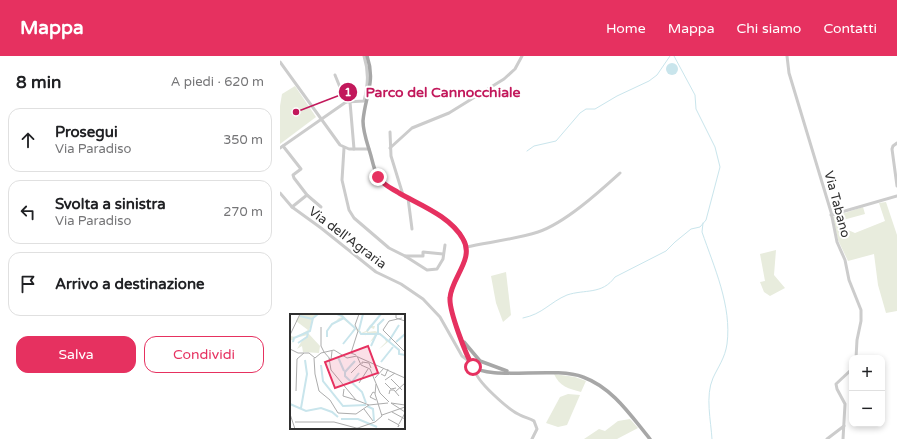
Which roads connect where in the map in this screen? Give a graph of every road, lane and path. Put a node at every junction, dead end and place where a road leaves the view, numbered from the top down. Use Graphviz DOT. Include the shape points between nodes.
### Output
graph roads {
  1 [pos="364,56"];
  2 [pos="367,56"];
  3 [pos="522,56"];
  4 [pos="787,56"];
  5 [pos="280,62"];
  6 [pos="282,67"];
  7 [pos="335,74"];
  8 [pos="348,102"];
  9 [pos="321,118"];
  10 [pos="390,132"];
  11 [pos="897,143"];
  12 [pos="281,147"];
  13 [pos="344,148"];
  14 [pos="390,148"];
  15 [pos="354,149"];
  16 [pos="369,149"];
  17 [pos="620,173"];
  18 [pos="897,186"];
  19 [pos="280,193"];
  20 [pos="307,195"];
  21 [pos="403,195"];
  22 [pos="897,196"];
  23 [pos="408,198"];
  24 [pos="321,206"];
  25 [pos="292,207"];
  26 [pos="831,215"];
  27 [pos="412,229"];
  28 [pos="445,245"];
  29 [pos="466,247"];
  30 [pos="443,254"];
  31 [pos="405,256"];
  32 [pos="462,340"];
  33 [pos="856,355"];
  34 [pos="479,360"];
  35 [pos="471,363"];
  36 [pos="475,368"];
  37 [pos="509,372"];
  38 [pos="849,372"];
  39 [pos="844,426"];
  40 [pos="532,439"];
  41 [pos="650,439"];
  42 [pos="827,439"];
  43 [pos="843,439"];
  1 -- 8 [label="street" via="368,79 364,101"];
  2 -- 16 [label="main road" via="371,82 364,128"];
  3 -- 14 [label="street" via="515,69 504,79 448,112 412,128"];
  4 -- 26 [label="street, Via Tabano" via="789,73"];
  5 -- 6 [label="street"];
  6 -- 9 [label="street"];
  7 -- 8 [label="street"];
  8 -- 9 [label="street"];
  8 -- 15 [label="street"];
  9 -- 12 [label="street"];
  9 -- 13 [label="street"];
  10 -- 14 [label="street"];
  11 -- 18 [label="street" via="892,149"];
  12 -- 20 [label="street" via="301,169 294,175"];
  13 -- 15 [label="street"];
  13 -- 31 [label="street" via="342,180 354,218 389,248"];
  14 -- 21 [label="street"];
  15 -- 16 [label="street"];
  16 -- 21 [label="main road" via="380,180"];
  17 -- 29 [label="street" via="555,224 539,232"];
  19 -- 25 [label="street, Via dell'Agraria"];
  20 -- 24 [label="street"];
  20 -- 25 [label="street"];
  21 -- 23 [label="main road"];
  22 -- 26 [label="street"];
  23 -- 27 [label="street"];
  23 -- 29 [label="main road" via="447,221 463,238"];
  25 -- 35 [label="street, Via dell'Agraria" via="376,272 401,284 422,299 440,317 462,356"];
  26 -- 33 [label="street, Via Tabano" via="837,242 846,260 849,280 861,310"];
  28 -- 30 [label="street"];
  29 -- 32 [label="main road" via="465,259 450,299 450,307"];
  30 -- 31 [label="street" via="423,252 423,256"];
  30 -- 31 [label="street" via="437,269 432,271 422,268"];
  32 -- 34 [label="main road"];
  32 -- 35 [label="main road"];
  34 -- 35 [label="street" via="473,360"];
  34 -- 36 [label="street" via="480,366"];
  34 -- 37 [label="main road"];
  35 -- 36 [label="main road"];
  36 -- 37 [label="main road" via="490,372"];
  36 -- 40 [label="street" via="474,372 497,398 519,415 534,421 536,431"];
  37 -- 41 [label="main road" via="561,372 590,380 609,392"];
  38 -- 39 [label="street" via="836,384 845,404"];
  39 -- 42 [label="street"];
  39 -- 43 [label="street"];
}
